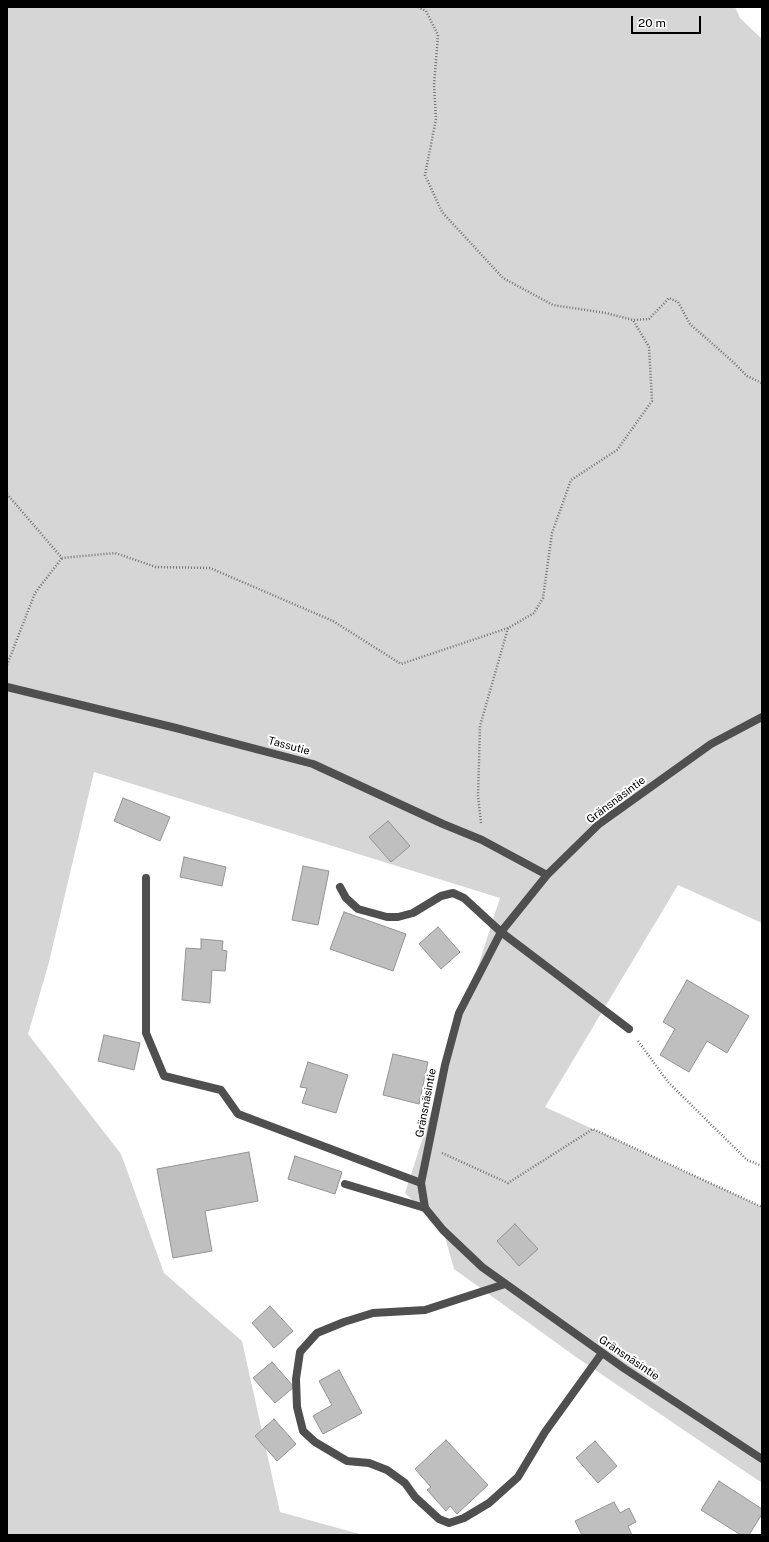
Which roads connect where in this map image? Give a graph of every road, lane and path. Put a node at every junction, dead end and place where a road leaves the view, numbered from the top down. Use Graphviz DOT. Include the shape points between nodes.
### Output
graph roads {
  1 [pos="418,7"];
  2 [pos="633,320"];
  3 [pos="762,383"];
  4 [pos="7,494"];
  5 [pos="62,558"];
  6 [pos="508,628"];
  7 [pos="7,665"];
  8 [pos="7,687"];
  9 [pos="762,717"];
  10 [pos="482,840"];
  11 [pos="547,875"];
  12 [pos="146,878"];
  13 [pos="340,887"];
  14 [pos="501,932"];
  15 [pos="629,1029"];
  16 [pos="429,1147"];
  17 [pos="762,1166"];
  18 [pos="421,1183"];
  19 [pos="345,1184"];
  20 [pos="762,1207"];
  21 [pos="425,1208"];
  22 [pos="505,1284"];
  23 [pos="602,1353"];
  24 [pos="762,1459"];
  1 -- 2 [label="path" via="426,11 438,35 434,85 436,119 424,175 442,212 503,278 553,305"];
  2 -- 3 [label="path" via="649,319 669,298 678,302 690,324 746,376"];
  2 -- 6 [label="path" via="649,348 652,401 617,450 571,480 552,533 543,598 534,613"];
  4 -- 5 [label="path"];
  5 -- 6 [label="path" via="114,553 156,567 210,568 333,621 401,664"];
  5 -- 7 [label="path" via="35,593"];
  6 -- 10 [label="path" via="480,726 478,796"];
  8 -- 10 [label="street, Tassutie" via="313,764"];
  9 -- 11 [label="street, Gränsnäsintie" via="711,744 599,824"];
  10 -- 11 [label="street, Tassutie"];
  11 -- 14 [label="street, Gränsnäsintie"];
  12 -- 18 [label="street" via="146,1033 164,1076 221,1090 238,1114"];
  13 -- 14 [label="street" via="346,898 358,909 387,917 413,913 441,896 453,894 464,898"];
  14 -- 15 [label="street"];
  14 -- 16 [label="street, Gränsnäsintie" via="459,1013 445,1065"];
  15 -- 17 [label="path" via="668,1082 747,1160"];
  16 -- 18 [label="street, Gränsnäsintie"];
  16 -- 20 [label="path" via="508,1183 593,1129"];
  18 -- 21 [label="street, Gränsnäsintie"];
  19 -- 21 [label="street"];
  21 -- 22 [label="street, Gränsnäsintie" via="443,1230 482,1267"];
  22 -- 23 [label="street, Gränsnäsintie"];
  22 -- 23 [label="street" via="425,1310 373,1313 317,1334 300,1352 296,1379 297,1407 303,1431 315,1442 347,1461 369,1463 387,1470 405,1483 415,1497 439,1519 449,1523 464,1518 489,1503 518,1477 545,1432"];
  23 -- 24 [label="street, Gränsnäsintie"];
}
